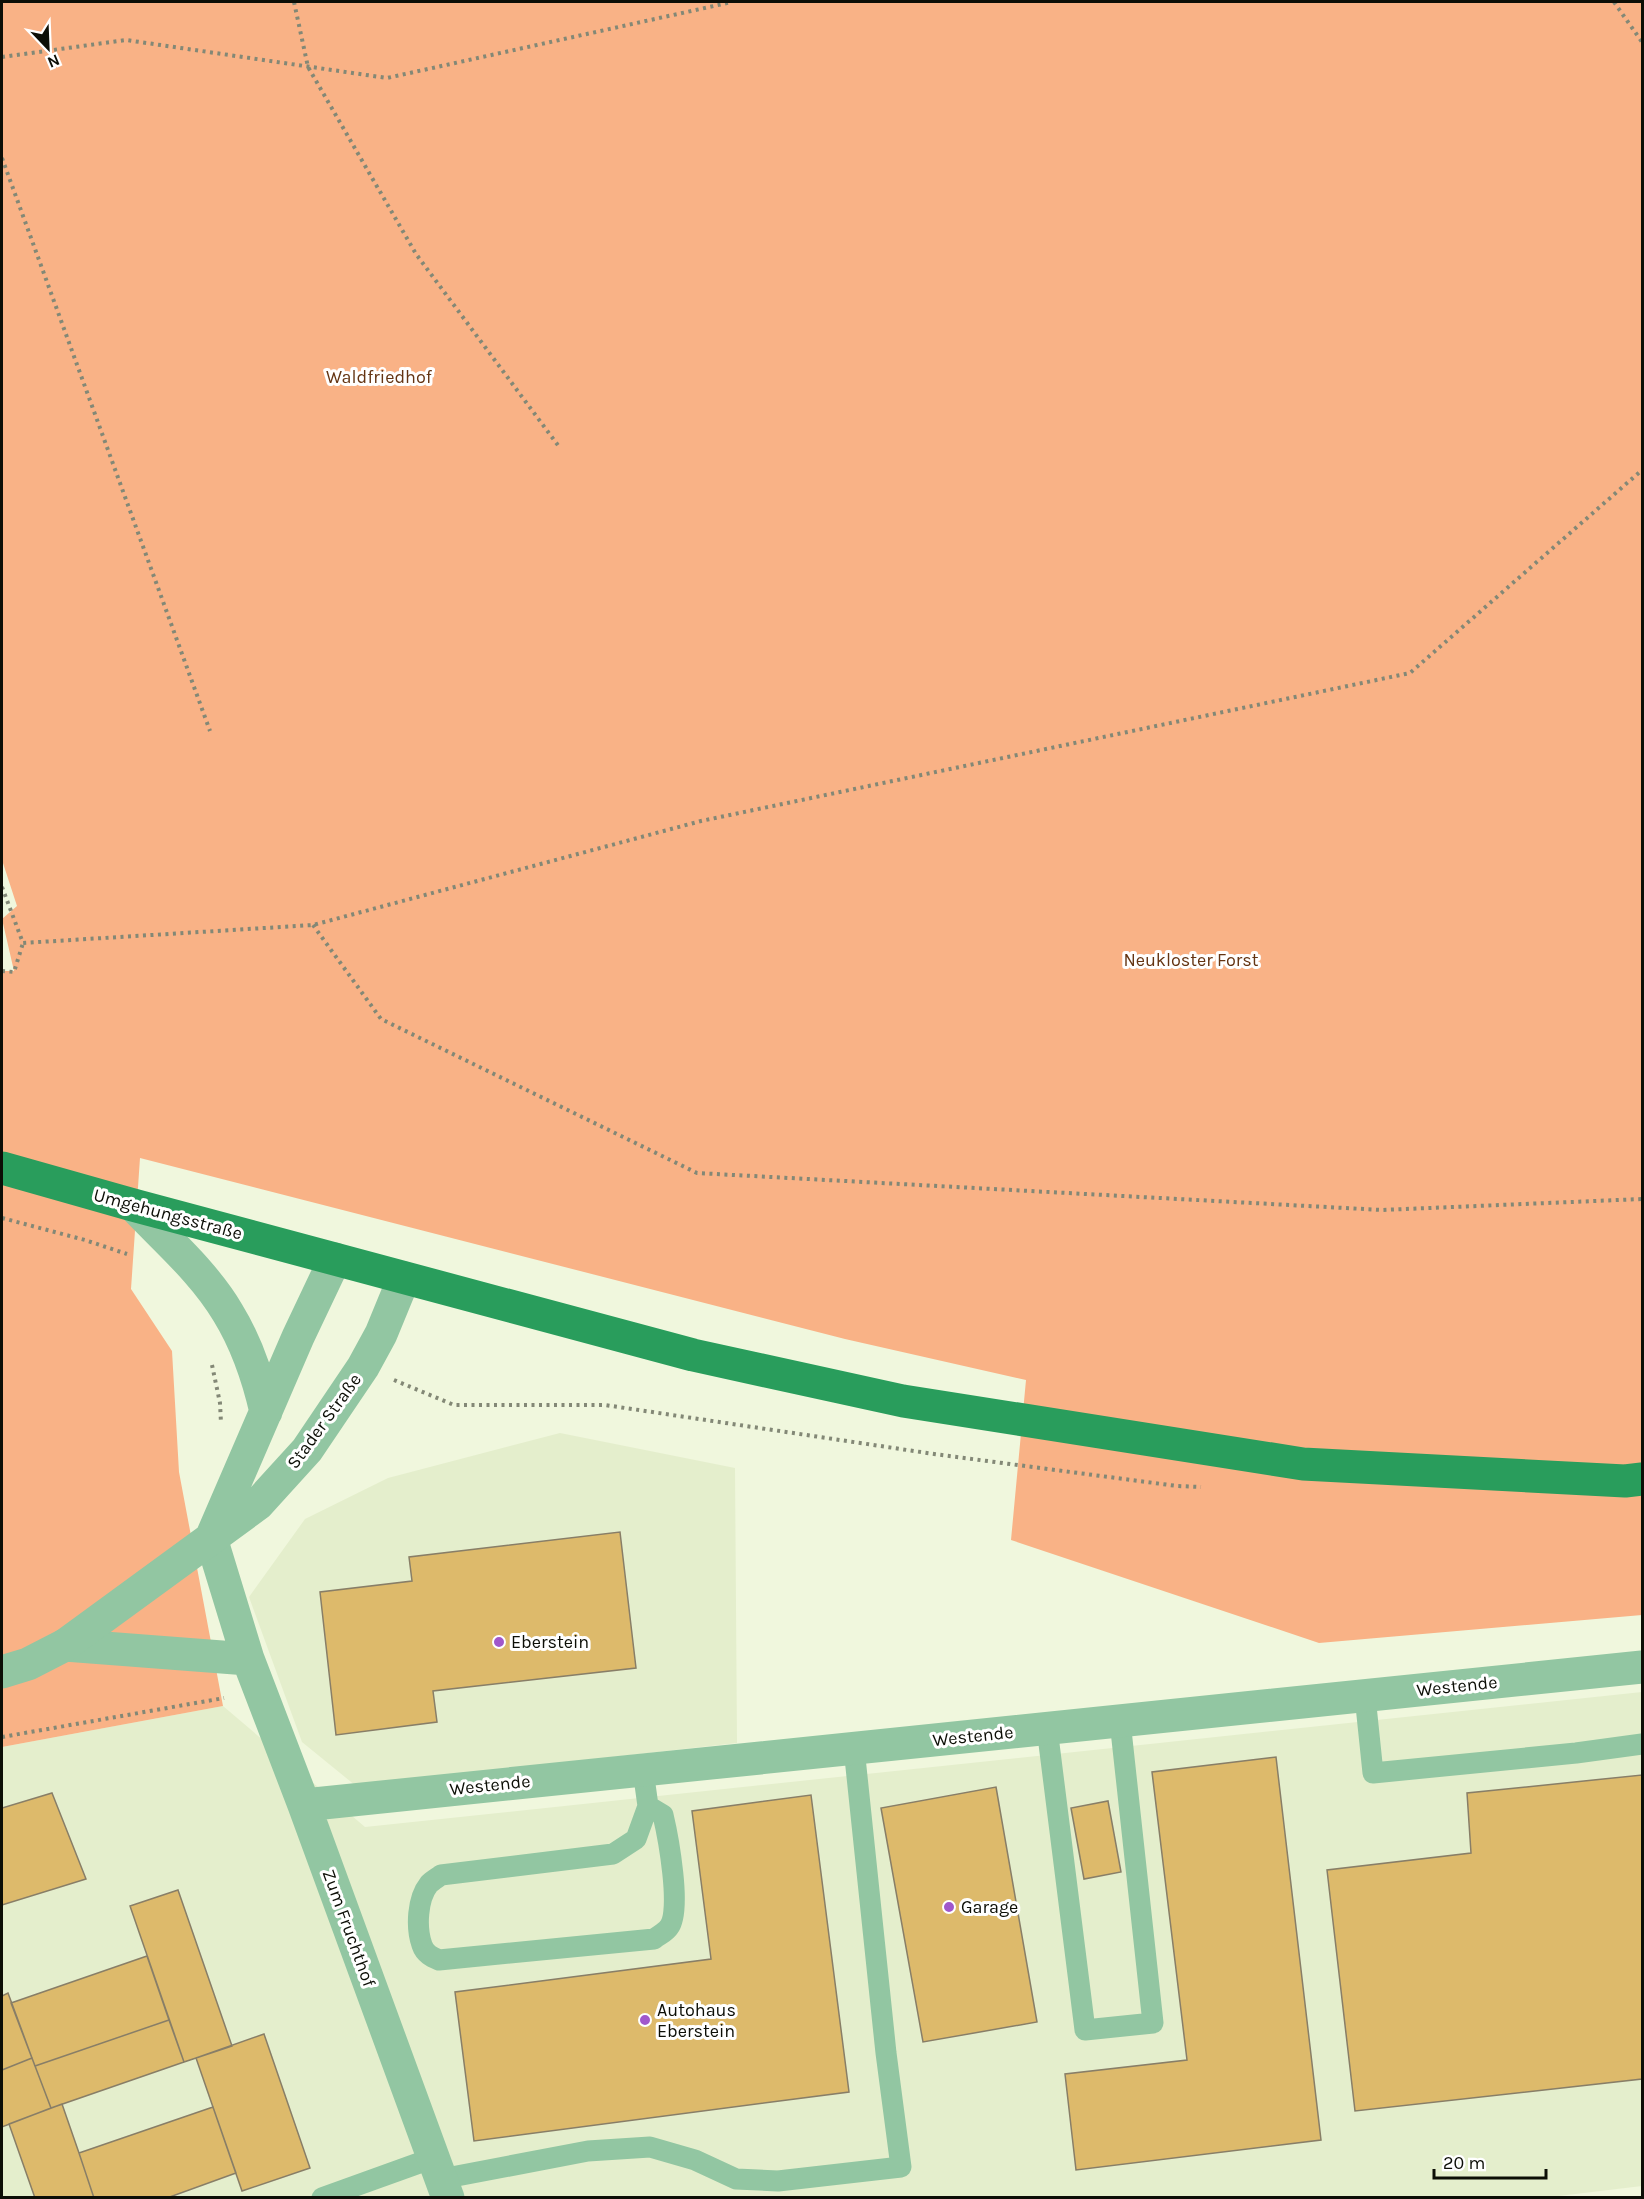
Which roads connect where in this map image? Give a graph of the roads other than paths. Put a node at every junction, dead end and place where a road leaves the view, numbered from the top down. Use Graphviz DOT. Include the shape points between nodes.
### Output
graph roads {
  1 [pos="2,1167"];
  2 [pos="133,1205"];
  3 [pos="336,1259"];
  4 [pos="404,1278"];
  5 [pos="266,1412"];
  6 [pos="1642,1479"];
  7 [pos="211,1538"];
  8 [pos="64,1645"];
  9 [pos="248,1659"];
  10 [pos="1642,1668"];
  11 [pos="2,1672"];
  12 [pos="1365,1696"];
  13 [pos="1120,1721"];
  14 [pos="1047,1728"];
  15 [pos="1642,1744"];
  16 [pos="854,1748"];
  17 [pos="643,1770"];
  18 [pos="304,1805"];
  19 [pos="648,1806"];
  20 [pos="441,2178"];
  21 [pos="322,2198"];
  1 -- 2 [label="main road, Umgehungsstraße"];
  2 -- 3 [label="main road, Umgehungsstraße"];
  2 -- 5 [label="street" via="228,1312 258,1377"];
  3 -- 4 [label="main road, Umgehungsstraße"];
  3 -- 5 [label="street"];
  4 -- 6 [label="main road, Umgehungsstraße" via="705,1357 892,1398 1024,1421 1303,1464"];
  4 -- 7 [label="street, Stader Straße" via="363,1367 307,1450 258,1504"];
  5 -- 7 [label="street"];
  7 -- 8 [label="street, Stader Straße"];
  7 -- 9 [label="street, Zum Fruchthof"];
  8 -- 9 [label="street"];
  8 -- 11 [label="street, Stader Straße" via="28,1664"];
  9 -- 18 [label="street, Zum Fruchthof"];
  10 -- 12 [label="street, Westende"];
  12 -- 13 [label="street, Westende"];
  12 -- 15 [label="lane" via="1373,1773"];
  13 -- 14 [label="street, Westende"];
  13 -- 14 [label="lane" via="1153,2023 1085,2030"];
  14 -- 16 [label="street, Westende"];
  16 -- 17 [label="street, Westende"];
  16 -- 20 [label="lane" via="901,2168 778,2181 736,2180 694,2160 650,2147 588,2151"];
  17 -- 18 [label="street, Westende"];
  17 -- 19 [label="lane"];
  18 -- 20 [label="street, Zum Fruchthof"];
  19 -- 19 [label="lane" via="636,1839 613,1854 441,1875 429,1885 422,1900 422,1946 428,1955 440,1960 654,1939 669,1927 675,1912 669,1837 663,1815"];
  20 -- 21 [label="lane"];
}
